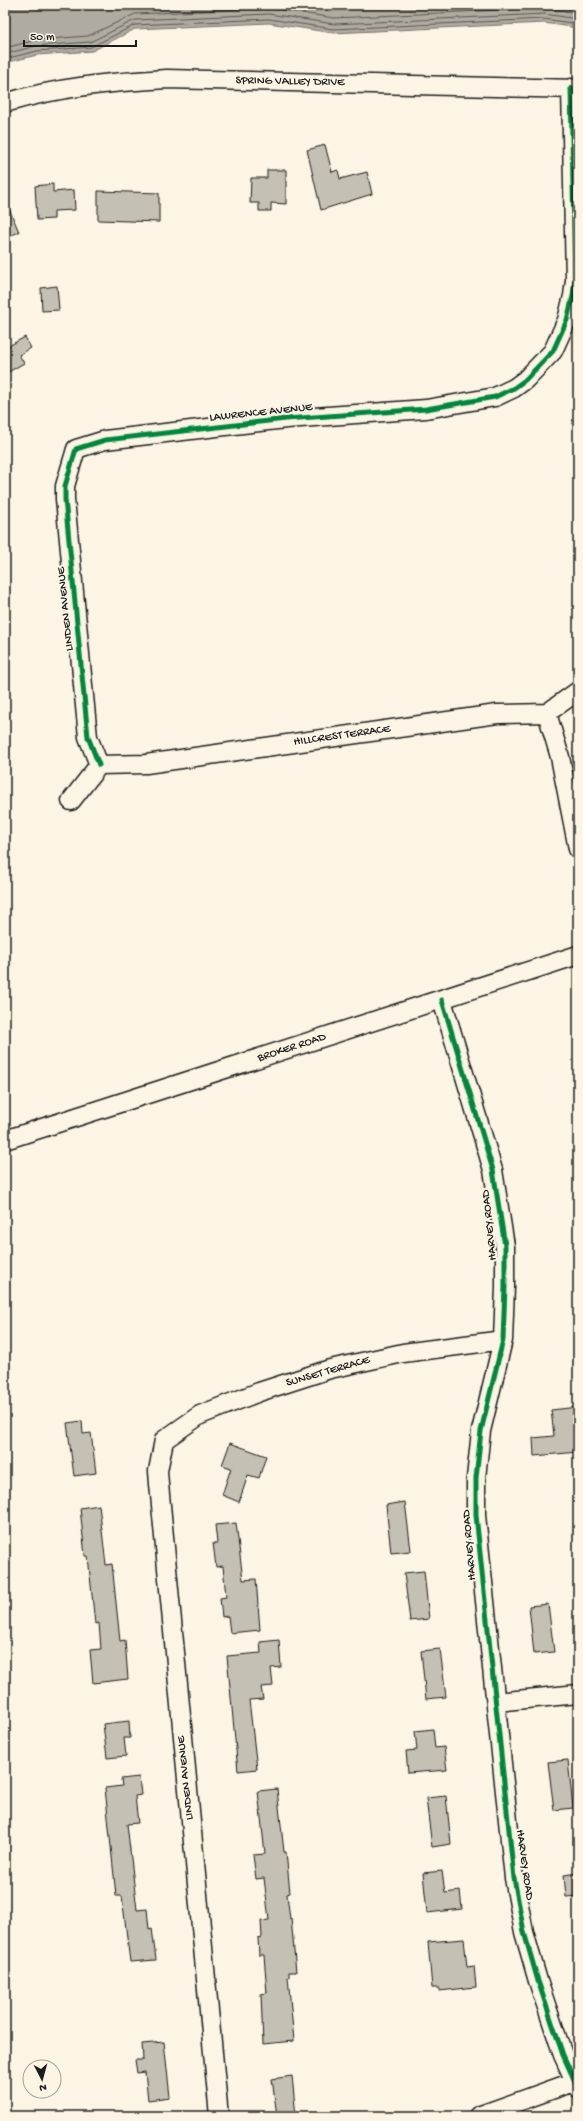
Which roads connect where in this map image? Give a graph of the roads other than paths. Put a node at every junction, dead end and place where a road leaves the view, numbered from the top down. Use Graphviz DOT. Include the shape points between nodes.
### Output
graph roads {
  1 [pos="574,88"];
  2 [pos="5,103"];
  3 [pos="76,449"];
  4 [pos="578,691"];
  5 [pos="547,713"];
  6 [pos="99,765"];
  7 [pos="71,801"];
  8 [pos="578,849"];
  9 [pos="578,955"];
  10 [pos="442,1000"];
  11 [pos="5,1140"];
  12 [pos="503,1340"];
  13 [pos="164,1440"];
  14 [pos="578,1694"];
  15 [pos="496,1702"];
  16 [pos="577,2085"];
  17 [pos="219,2116"];
  18 [pos="478,2116"];
  1 -- 2 [label="street, SPRING VALLEY DRIVE" via="167,79 82,86"];
  1 -- 3 [label="street, LAWRENCE AVENUE" via="573,296 567,320 553,351 514,388 495,397 473,402 378,414 286,419 113,440"];
  3 -- 6 [label="street, LINDEN AVENUE" via="65,486 65,499 88,737"];
  4 -- 5 [label="street"];
  5 -- 6 [label="street, HILLCREST TERRACE" via="498,714 146,764"];
  5 -- 8 [label="street" via="560,757"];
  6 -- 7 [label="street"];
  9 -- 10 [label="street, BROKER ROAD"];
  10 -- 11 [label="street, BROKER ROAD"];
  10 -- 12 [label="street, HARVEY ROAD" via="493,1170 504,1246"];
  12 -- 13 [label="street, SUNSET TERRACE" via="397,1354 330,1369 259,1392 200,1415"];
  12 -- 15 [label="street, HARVEY ROAD" via="480,1431 476,1478 476,1515"];
  13 -- 17 [label="street, LINDEN AVENUE" via="158,1471 159,1484"];
  14 -- 15 [label="street"];
  15 -- 16 [label="street, HARVEY ROAD" via="514,1878 524,1932 563,2055"];
  16 -- 18 [label="street"];
}
